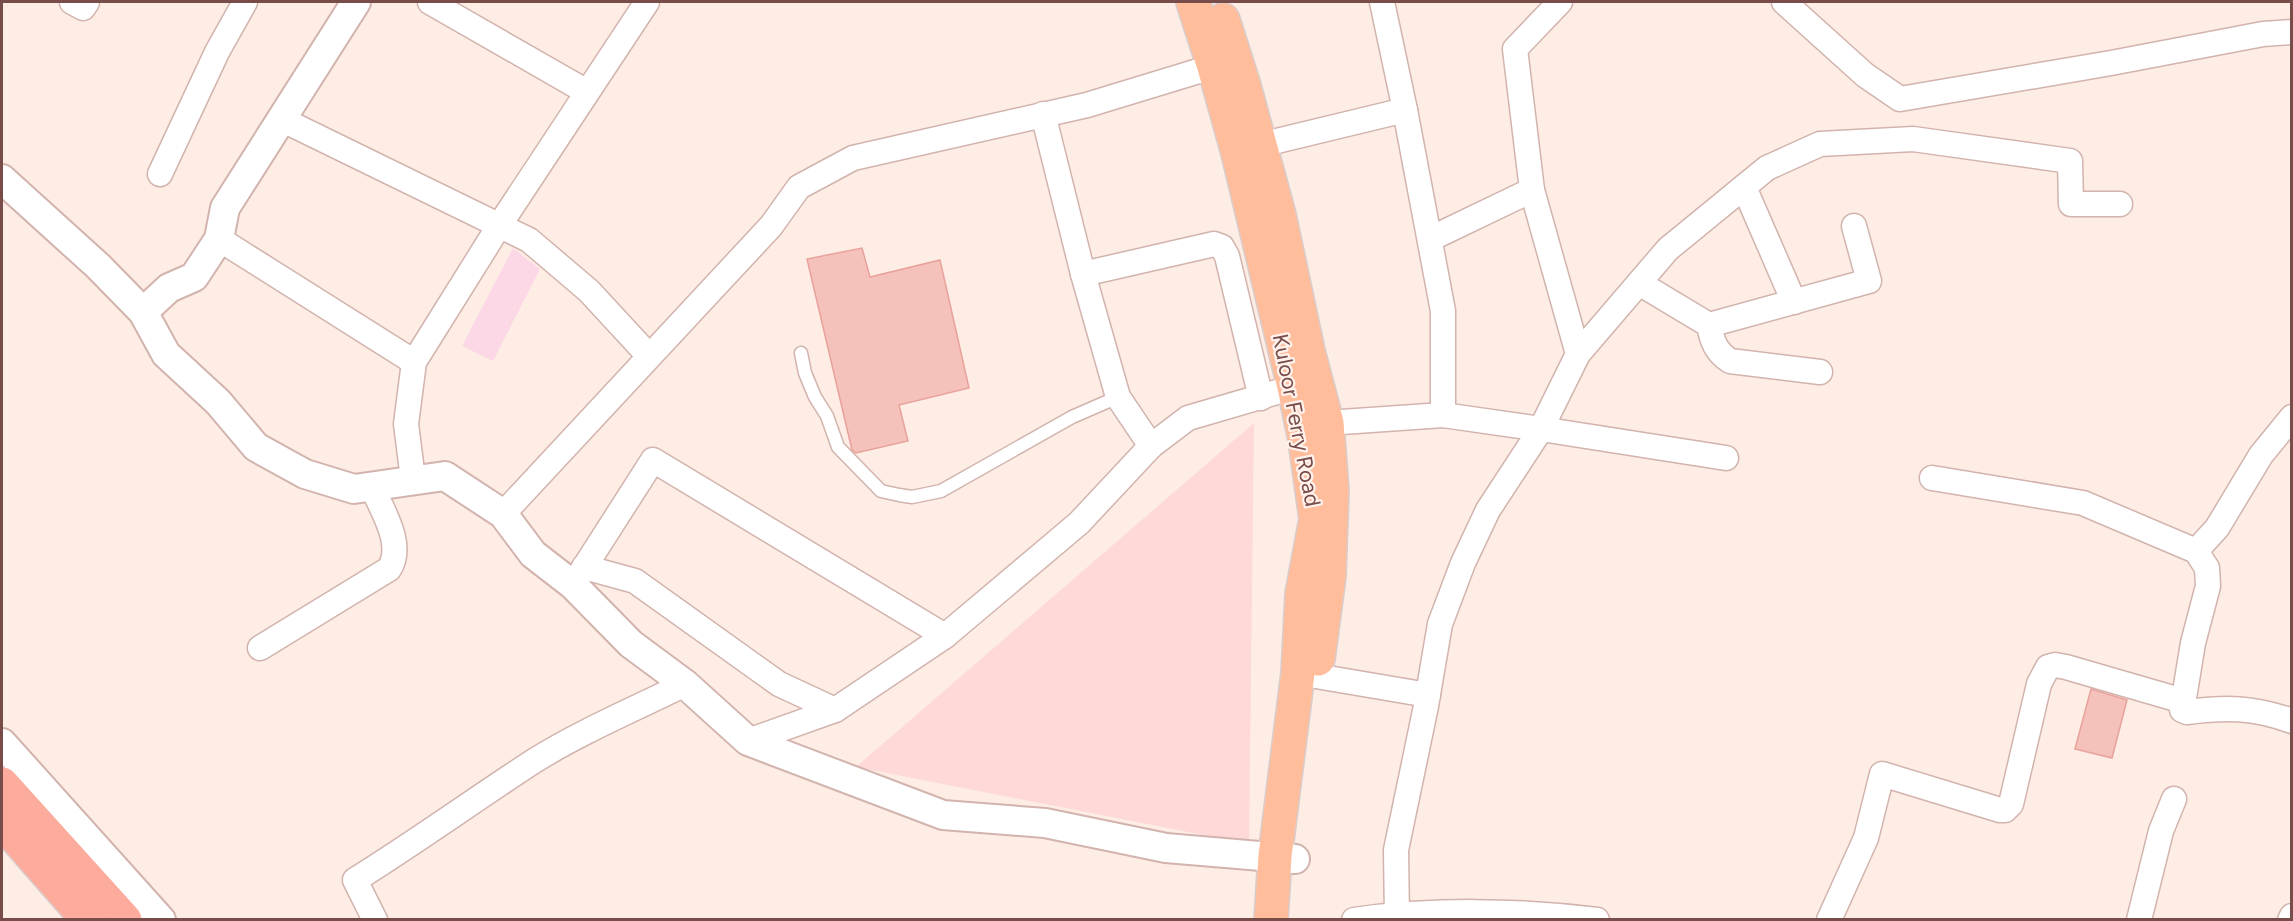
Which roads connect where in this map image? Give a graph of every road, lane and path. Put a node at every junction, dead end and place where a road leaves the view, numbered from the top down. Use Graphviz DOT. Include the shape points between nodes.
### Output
graph roads {
  1 [pos="72,2"];
  2 [pos="87,2"];
  3 [pos="245,2"];
  4 [pos="356,2"];
  5 [pos="430,2"];
  6 [pos="647,2"];
  7 [pos="1193,2"];
  8 [pos="1216,2"];
  9 [pos="1383,2"];
  10 [pos="1560,2"];
  11 [pos="1784,2"];
  12 [pos="2292,32"];
  13 [pos="1225,63"];
  14 [pos="587,92"];
  15 [pos="1405,110"];
  16 [pos="1043,114"];
  17 [pos="281,119"];
  18 [pos="1260,146"];
  19 [pos="160,174"];
  20 [pos="2,179"];
  21 [pos="1744,187"];
  22 [pos="1532,190"];
  23 [pos="2120,204"];
  24 [pos="499,226"];
  25 [pos="1854,226"];
  26 [pos="219,239"];
  27 [pos="1430,239"];
  28 [pos="1083,274"];
  29 [pos="1639,283"];
  30 [pos="1794,302"];
  31 [pos="143,312"];
  32 [pos="1709,325"];
  33 [pos="801,353"];
  34 [pos="1578,354"];
  35 [pos="649,356"];
  36 [pos="414,362"];
  37 [pos="1820,372"];
  38 [pos="1294,387"];
  39 [pos="1118,398"];
  40 [pos="1261,398"];
  41 [pos="1443,415"];
  42 [pos="2292,417"];
  43 [pos="1328,423"];
  44 [pos="1541,429"];
  45 [pos="1151,446"];
  46 [pos="1726,458"];
  47 [pos="1932,478"];
  48 [pos="413,479"];
  49 [pos="372,487"];
  50 [pos="502,514"];
  51 [pos="2196,551"];
  52 [pos="578,576"];
  53 [pos="945,636"];
  54 [pos="260,648"];
  55 [pos="1316,676"];
  56 [pos="686,684"];
  57 [pos="1428,695"];
  58 [pos="2183,701"];
  59 [pos="835,710"];
  60 [pos="2292,721"];
  61 [pos="748,741"];
  62 [pos="2,743"];
  63 [pos="2,784"];
  64 [pos="2174,799"];
  65 [pos="2,822"];
  66 [pos="1285,858"];
  67 [pos="1397,917"];
  68 [pos="88,920"];
  69 [pos="125,920"];
  70 [pos="161,920"];
  71 [pos="375,920"];
  72 [pos="1271,920"];
  73 [pos="1289,920"];
  74 [pos="1354,920"];
  75 [pos="1597,920"];
  76 [pos="1829,920"];
  77 [pos="2139,920"];
  1 -- 2 [label="street" via="83,8"];
  3 -- 19 [label="street"];
  4 -- 17 [label="street"];
  5 -- 14 [label="street"];
  6 -- 14 [label="street"];
  7 -- 13 [label="main road, Kuloor Ferry Road"];
  8 -- 13 [label="main road, Kuloor Ferry Road"];
  9 -- 15 [label="street"];
  10 -- 22 [label="street" via="1515,49"];
  11 -- 12 [label="street" via="1865,75 1900,99"];
  13 -- 16 [label="street" via="1087,105"];
  13 -- 18 [label="main road, Kuloor Ferry Road"];
  13 -- 38 [label="main road, Kuloor Ferry Road" via="1238,153"];
  14 -- 24 [label="street"];
  15 -- 18 [label="street"];
  15 -- 27 [label="street"];
  16 -- 28 [label="street"];
  16 -- 35 [label="street" via="853,158 799,187 771,226"];
  17 -- 24 [label="street"];
  17 -- 26 [label="street" via="225,207"];
  18 -- 43 [label="main road, Kuloor Ferry Road"];
  20 -- 31 [label="street"];
  21 -- 23 [label="street" via="1767,168 1820,144 1913,139 2070,161 2071,204"];
  21 -- 29 [label="street" via="1668,249"];
  21 -- 30 [label="street"];
  22 -- 27 [label="street"];
  22 -- 34 [label="street"];
  24 -- 35 [label="street" via="529,240 589,291"];
  24 -- 36 [label="street"];
  25 -- 30 [label="street" via="1869,281"];
  26 -- 31 [label="street" via="194,277 169,288"];
  26 -- 36 [label="street"];
  27 -- 41 [label="street" via="1443,311"];
  28 -- 39 [label="street"];
  28 -- 40 [label="street" via="1214,244 1222,247"];
  29 -- 32 [label="street"];
  29 -- 34 [label="street"];
  30 -- 32 [label="street"];
  31 -- 49 [label="street" via="166,354 218,402 256,447 305,474 354,489"];
  32 -- 37 [label="street" via="1712,341 1730,361"];
  33 -- 39 [label="lane" via="805,373 838,447 881,491 899,495 941,491 1072,417"];
  34 -- 44 [label="street"];
  35 -- 50 [label="street"];
  36 -- 48 [label="street" via="406,424"];
  38 -- 40 [label="street"];
  38 -- 66 [label="main road, Kuloor Ferry Road" via="1316,519 1302,594"];
  39 -- 45 [label="street"];
  40 -- 45 [label="street" via="1188,418"];
  41 -- 43 [label="street"];
  41 -- 44 [label="street"];
  42 -- 51 [label="street" via="2261,455 2217,528"];
  43 -- 55 [label="main road, Kuloor Ferry Road" via="1332,491 1329,576"];
  44 -- 46 [label="street"];
  44 -- 57 [label="street" via="1488,510 1463,563 1440,624"];
  45 -- 53 [label="street" via="1079,523"];
  47 -- 51 [label="street" via="2083,503"];
  48 -- 49 [label="street"];
  48 -- 50 [label="street" via="445,476"];
  49 -- 54 [label="street" via="393,538 394,561 389,569"];
  50 -- 52 [label="street" via="533,554"];
  51 -- 58 [label="street" via="2207,568 2208,586"];
  52 -- 53 [label="street" via="653,460"];
  52 -- 56 [label="street" via="631,644"];
  52 -- 59 [label="street" via="635,581 779,684"];
  53 -- 59 [label="street"];
  55 -- 57 [label="street"];
  55 -- 66 [label="main road, Kuloor Ferry Road"];
  56 -- 61 [label="street"];
  56 -- 71 [label="street" via="536,760 355,880"];
  57 -- 67 [label="street" via="1396,850"];
  58 -- 60 [label="street" via="2181,708 2187,712 2232,708"];
  58 -- 76 [label="street" via="2066,667 2048,667 2039,684 2008,807 2000,810 1882,774 1866,838"];
  59 -- 61 [label="street"];
  61 -- 66 [label="street" via="943,815 1045,823 1166,848"];
  62 -- 70 [label="street"];
  63 -- 69 [label="highway"];
  64 -- 77 [label="street" via="2161,831"];
  65 -- 68 [label="highway"];
  66 -- 72 [label="main road, Kuloor Ferry Road"];
  66 -- 73 [label="main road, Kuloor Ferry Road"];
  67 -- 74 [label="street"];
  67 -- 75 [label="street" via="1509,913"];
}
